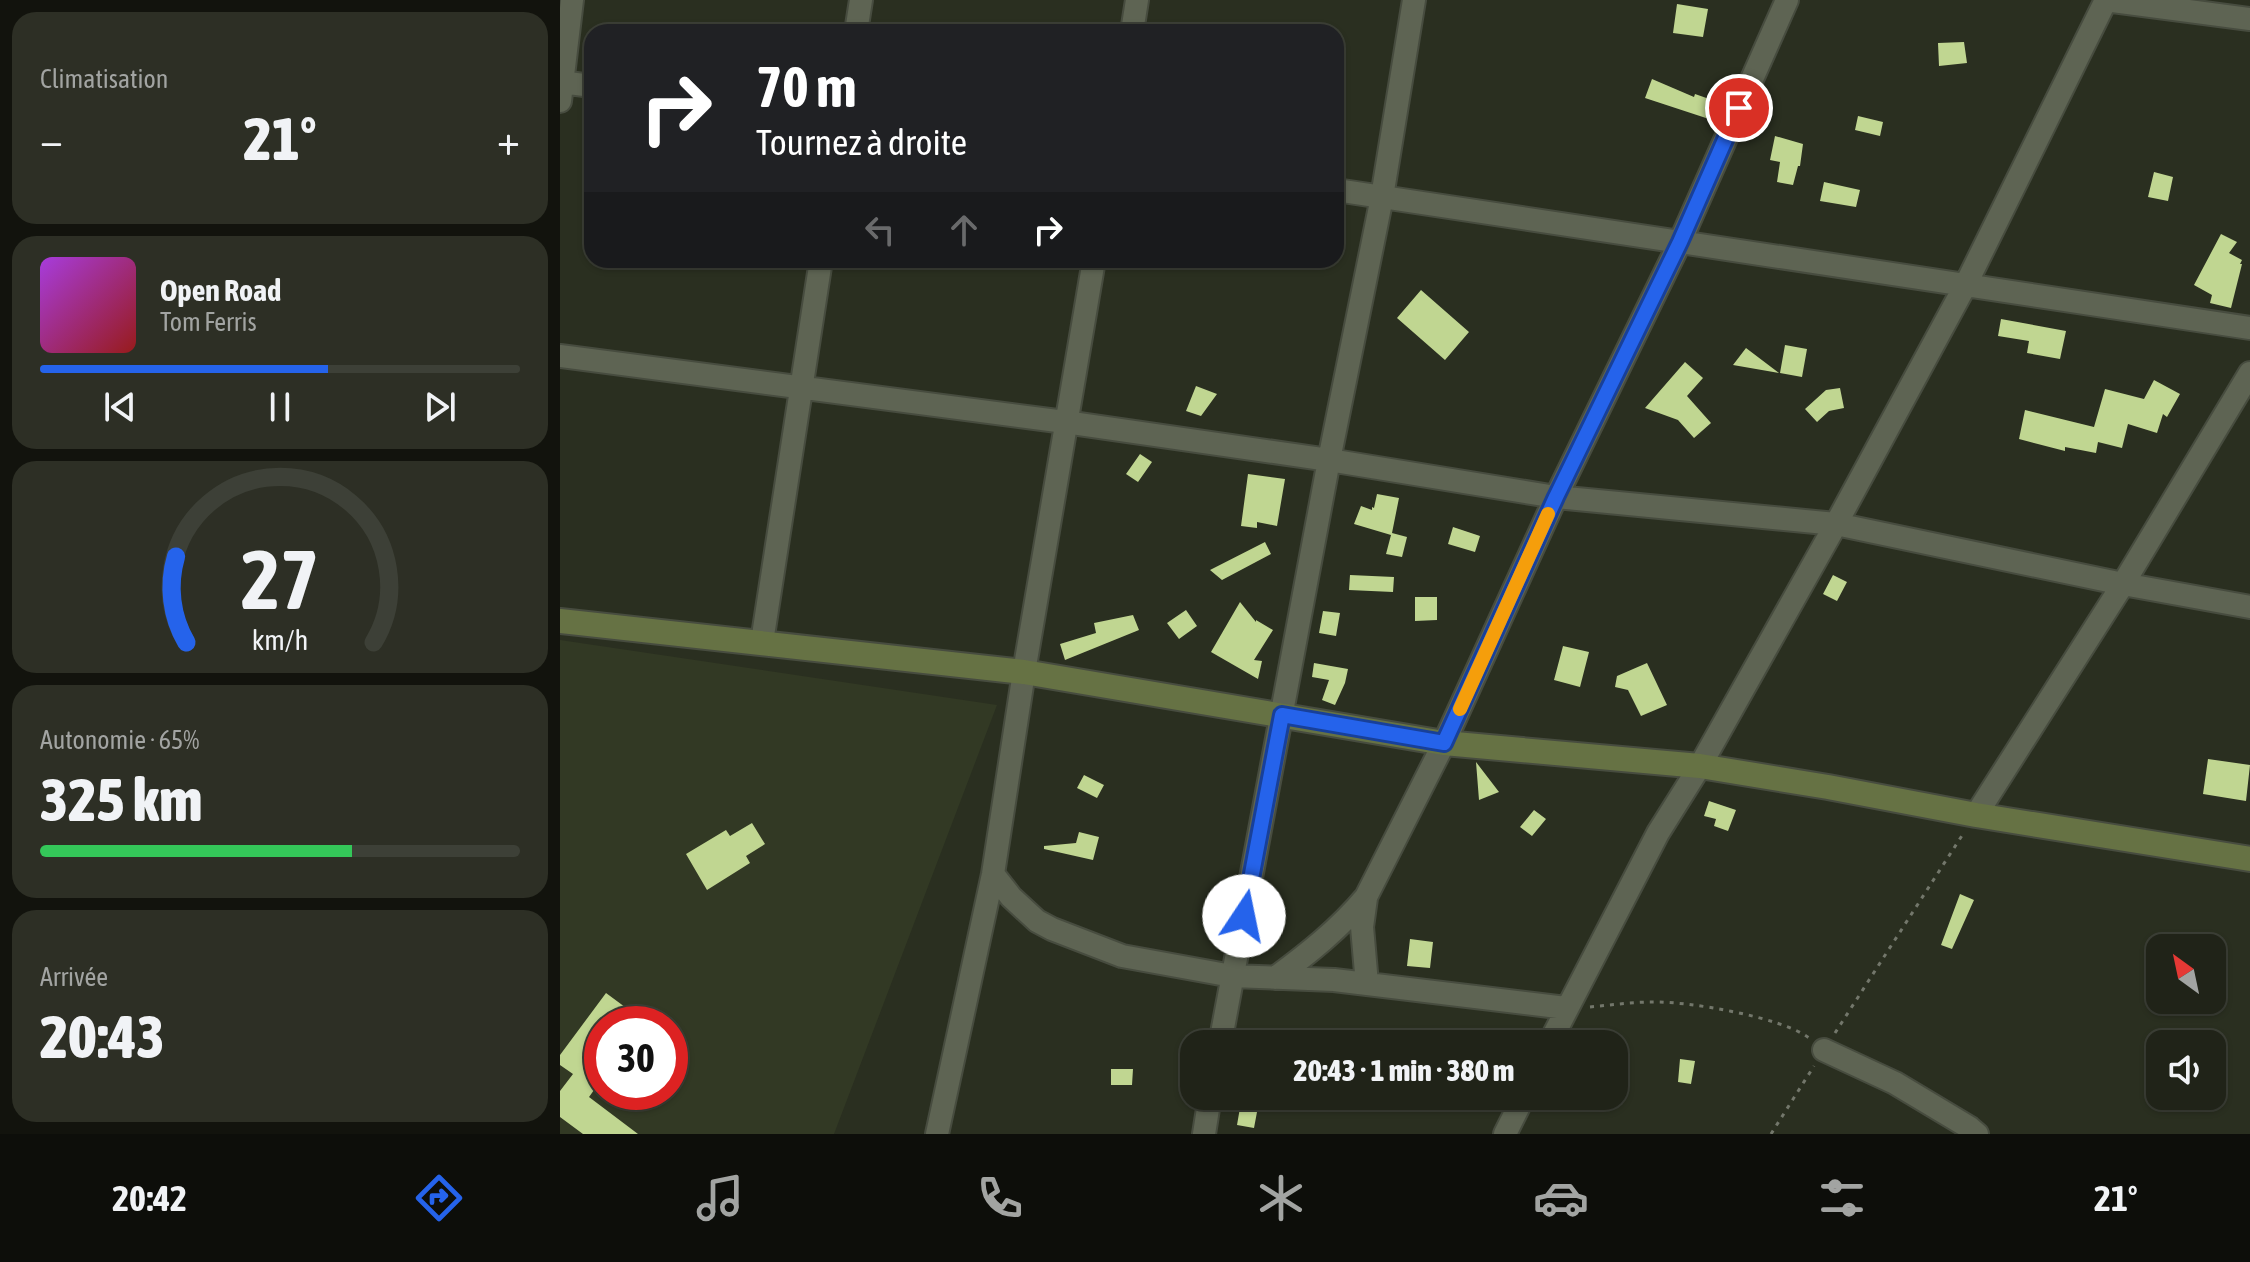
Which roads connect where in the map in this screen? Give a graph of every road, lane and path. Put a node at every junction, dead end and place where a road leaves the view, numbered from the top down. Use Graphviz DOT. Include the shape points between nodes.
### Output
graph roads {
  1 [pos="572,0"];
  2 [pos="861,0"];
  3 [pos="1137,0"];
  4 [pos="1414,0"];
  5 [pos="1787,0"];
  6 [pos="2105,0"];
  7 [pos="2250,19"];
  8 [pos="857,24"];
  9 [pos="1133,24"];
  10 [pos="584,87"];
  11 [pos="561,88"];
  12 [pos="1344,191"];
  13 [pos="1382,197"];
  14 [pos="1680,242"];
  15 [pos="820,268"];
  16 [pos="1093,268"];
  17 [pos="1966,284"];
  18 [pos="2250,328"];
  19 [pos="560,356"];
  20 [pos="2250,373"];
  21 [pos="801,389"];
  22 [pos="1065,422"];
  23 [pos="1329,460"];
  24 [pos="1556,497"];
  25 [pos="1836,524"];
  26 [pos="2123,584"];
  27 [pos="2250,607"];
  28 [pos="560,621"];
  29 [pos="762,642"];
  30 [pos="1024,672"];
  31 [pos="1282,715"];
  32 [pos="1444,743"];
  33 [pos="1700,766"];
  34 [pos="1976,815"];
  35 [pos="2250,859"];
  36 [pos="993,874"];
  37 [pos="1366,897"];
  38 [pos="1232,976"];
  39 [pos="1275,978"];
  40 [pos="1367,984"];
  41 [pos="1566,1008"];
  42 [pos="1222,1030"];
  43 [pos="1556,1030"];
  44 [pos="1824,1050"];
  45 [pos="1208,1110"];
  46 [pos="1517,1110"];
  47 [pos="937,1134"];
  48 [pos="1204,1134"];
  49 [pos="1505,1134"];
  50 [pos="1771,1134"];
  51 [pos="1977,1134"];
  1 -- 11 [label="street"];
  2 -- 8 [label="street"];
  3 -- 9 [label="street"];
  4 -- 13 [label="street"];
  5 -- 14 [label="street"];
  6 -- 7 [label="street"];
  6 -- 17 [label="street"];
  10 -- 11 [label="street"];
  12 -- 13 [label="street"];
  13 -- 14 [label="street"];
  13 -- 23 [label="street"];
  14 -- 17 [label="street"];
  14 -- 24 [label="street"];
  15 -- 21 [label="street"];
  16 -- 22 [label="street"];
  17 -- 18 [label="street"];
  17 -- 25 [label="street"];
  19 -- 21 [label="street"];
  20 -- 26 [label="street"];
  21 -- 22 [label="street"];
  21 -- 29 [label="street"];
  22 -- 23 [label="street"];
  22 -- 30 [label="street"];
  23 -- 24 [label="street"];
  23 -- 31 [label="street"];
  24 -- 25 [label="street"];
  24 -- 32 [label="street"];
  25 -- 26 [label="street"];
  25 -- 33 [label="street"];
  26 -- 27 [label="street"];
  26 -- 34 [label="street"];
  28 -- 29 [label="street"];
  29 -- 30 [label="street"];
  30 -- 31 [label="street"];
  30 -- 36 [label="street"];
  31 -- 32 [label="street"];
  31 -- 38 [label="street"];
  32 -- 33 [label="street"];
  32 -- 37 [label="street"];
  33 -- 34 [label="street"];
  33 -- 41 [label="street" via="1658,833"];
  34 -- 35 [label="street"];
  34 -- 44 [label="path"];
  36 -- 38 [label="street" via="1020,906 1052,929 1122,956"];
  36 -- 47 [label="street"];
  37 -- 39 [label="street" via="1324,941"];
  37 -- 40 [label="street" via="1362,927"];
  38 -- 39 [label="street"];
  38 -- 42 [label="street"];
  39 -- 40 [label="street"];
  40 -- 41 [label="street"];
  41 -- 43 [label="street"];
  41 -- 44 [label="path" via="1655,1002 1713,1009 1800,1031"];
  44 -- 50 [label="path"];
  44 -- 51 [label="street" via="1895,1083"];
  45 -- 48 [label="street"];
  46 -- 49 [label="street"];
}
